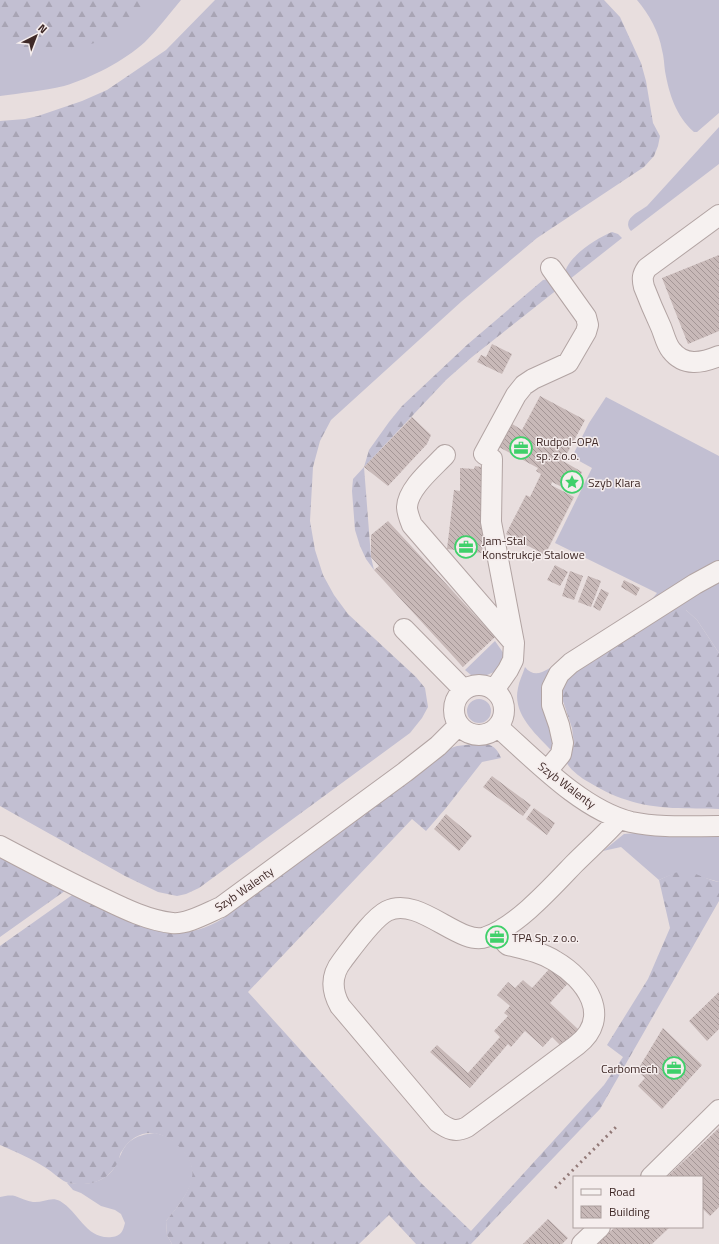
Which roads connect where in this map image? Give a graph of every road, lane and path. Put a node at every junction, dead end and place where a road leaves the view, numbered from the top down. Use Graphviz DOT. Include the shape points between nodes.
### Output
graph roads {
  1 [pos="719,215"];
  2 [pos="551,268"];
  3 [pos="719,356"];
  4 [pos="446,455"];
  5 [pos="719,571"];
  6 [pos="404,629"];
  7 [pos="514,643"];
  8 [pos="464,690"];
  9 [pos="494,690"];
  10 [pos="459,725"];
  11 [pos="498,727"];
  12 [pos="547,771"];
  13 [pos="619,818"];
  14 [pos="719,826"];
  15 [pos="0,846"];
  16 [pos="504,928"];
  17 [pos="719,1110"];
  18 [pos="651,1176"];
  19 [pos="599,1228"];
  20 [pos="582,1244"];
  1 -- 3 [label="street" via="647,268 642,280 670,350 686,362 706,362"];
  2 -- 7 [label="street" via="586,317 586,332 568,363 534,378 516,394 484,454 492,458 491,522"];
  4 -- 7 [label="street" via="409,496 407,508 412,525"];
  5 -- 12 [label="street" via="571,663 559,674 552,688 552,705 563,743 561,754"];
  6 -- 8 [label="street"];
  7 -- 9 [label="street" via="513,660"];
  8 -- 9 [label="street" via="479,685"];
  8 -- 10 [label="street" via="455,703 455,718"];
  9 -- 11 [label="street" via="504,707"];
  10 -- 11 [label="street" via="464,731 478,735 486,734"];
  10 -- 15 [label="street, Szyb Walenty" via="438,746 405,772 221,907 193,919 173,923 149,918"];
  11 -- 12 [label="street, Szyb Walenty"];
  12 -- 13 [label="street, Szyb Walenty" via="576,794"];
  13 -- 14 [label="street, Szyb Walenty" via="649,825"];
  13 -- 16 [label="street" via="533,906"];
  16 -- 16 [label="street" via="479,939 465,936 431,917 414,911 392,909 374,922 334,974 333,988 340,1006 438,1122 452,1130 467,1127 582,1040 595,1019 591,1000 576,978 555,960 508,945 504,939"];
  17 -- 18 [label="street"];
  19 -- 20 [label="street"];
}
